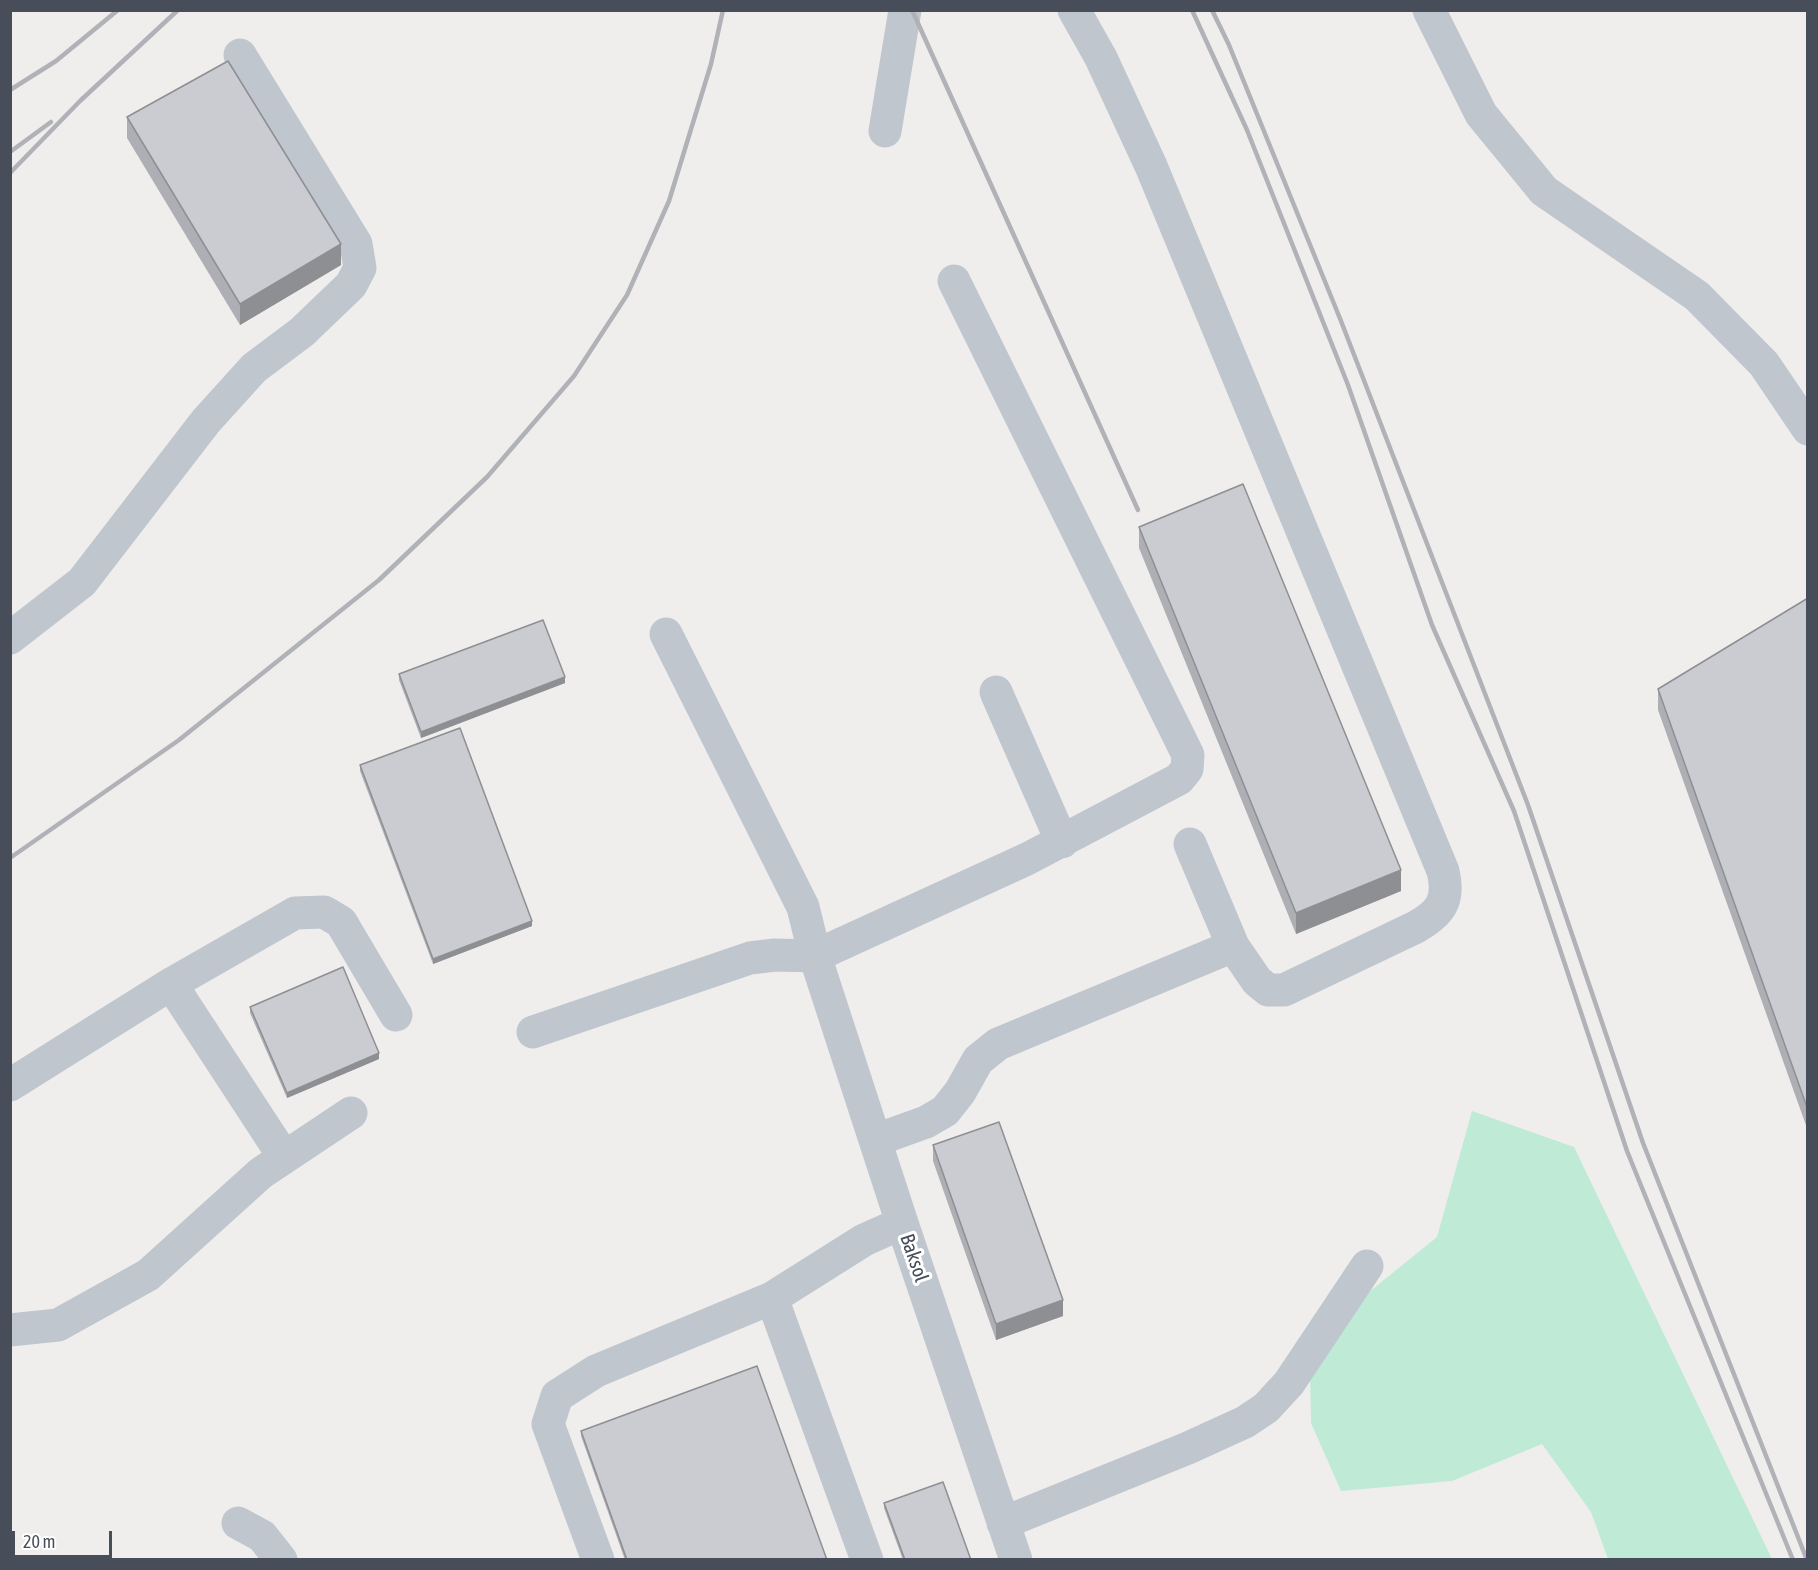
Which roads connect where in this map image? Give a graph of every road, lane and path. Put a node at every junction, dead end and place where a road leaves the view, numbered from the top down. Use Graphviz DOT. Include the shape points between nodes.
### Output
graph roads {
  1 [pos="905,10"];
  2 [pos="1074,10"];
  3 [pos="1429,10"];
  4 [pos="240,55"];
  5 [pos="885,131"];
  6 [pos="954,281"];
  7 [pos="1808,429"];
  8 [pos="666,634"];
  9 [pos="10,638"];
  10 [pos="996,692"];
  11 [pos="1062,842"];
  12 [pos="1190,844"];
  13 [pos="1233,946"];
  14 [pos="815,956"];
  15 [pos="171,984"];
  16 [pos="396,1015"];
  17 [pos="533,1032"];
  18 [pos="10,1085"];
  19 [pos="351,1113"];
  20 [pos="876,1140"];
  21 [pos="284,1157"];
  22 [pos="902,1223"];
  23 [pos="1367,1266"];
  24 [pos="772,1298"];
  25 [pos="10,1330"];
  26 [pos="238,1523"];
  27 [pos="1003,1523"];
  28 [pos="281,1560"];
  29 [pos="598,1560"];
  30 [pos="867,1560"];
  31 [pos="1016,1560"];
  1 -- 5 [label="street"];
  2 -- 13 [label="street" via="1151,166 1446,884 1442,908 1432,918 1284,990 1268,990 1257,981"];
  3 -- 7 [label="street" via="1481,114 1544,191 1697,296 1764,364"];
  4 -- 9 [label="street" via="356,244 360,268 351,285 302,332 254,368 214,412 82,582"];
  6 -- 11 [label="street" via="1188,755 1187,769 1179,779"];
  8 -- 14 [label="street, Baksol" via="803,907"];
  10 -- 11 [label="street"];
  11 -- 14 [label="street"];
  12 -- 13 [label="street"];
  13 -- 20 [label="street" via="998,1044 978,1060 945,1111"];
  14 -- 17 [label="street" via="750,958"];
  14 -- 20 [label="street, Baksol"];
  15 -- 16 [label="street" via="295,913 324,912 341,922"];
  15 -- 18 [label="street"];
  15 -- 21 [label="street"];
  19 -- 21 [label="street"];
  20 -- 22 [label="street, Baksol"];
  21 -- 25 [label="street" via="148,1275 58,1325"];
  22 -- 24 [label="street" via="864,1240"];
  22 -- 27 [label="street, Baksol"];
  23 -- 27 [label="street" via="1289,1383 1266,1408 1188,1448"];
  24 -- 29 [label="street" via="596,1371 557,1396 548,1424"];
  24 -- 30 [label="street"];
  26 -- 28 [label="street" via="262,1536"];
  27 -- 31 [label="street, Baksol"];
}
